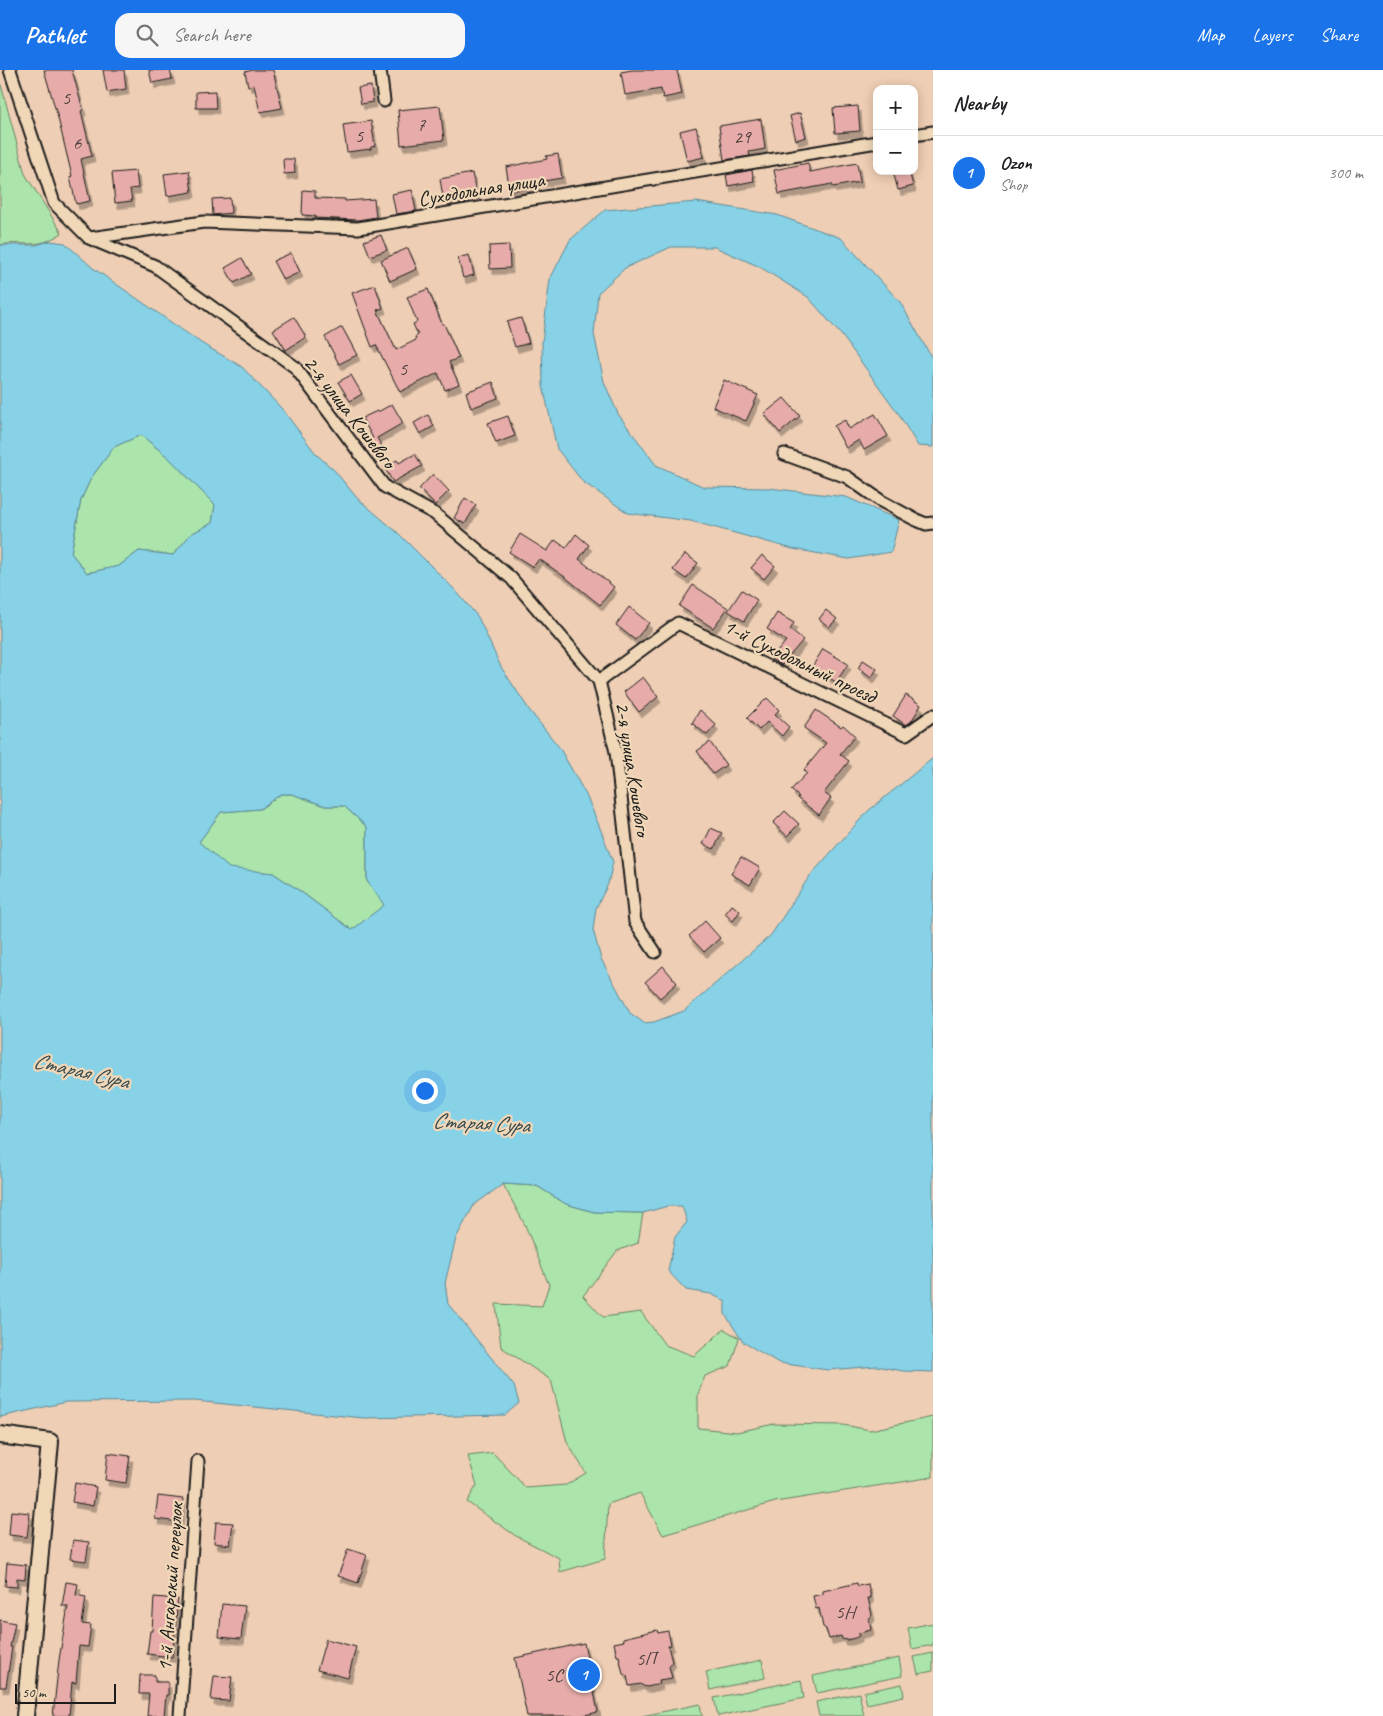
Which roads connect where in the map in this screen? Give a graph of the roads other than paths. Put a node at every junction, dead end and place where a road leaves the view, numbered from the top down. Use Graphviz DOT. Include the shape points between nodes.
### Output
graph roads {
  1 [pos="10,70"];
  2 [pos="380,70"];
  3 [pos="384,101"];
  4 [pos="933,132"];
  5 [pos="918,134"];
  6 [pos="873,143"];
  7 [pos="89,238"];
  8 [pos="784,454"];
  9 [pos="933,523"];
  10 [pos="599,681"];
  11 [pos="933,716"];
  12 [pos="655,952"];
  13 [pos="0,1435"];
  14 [pos="198,1461"];
  15 [pos="25,1716"];
  16 [pos="180,1716"];
  1 -- 7 [label="street, 2-я улица Кошевого" via="54,203"];
  2 -- 3 [label="street"];
  4 -- 5 [label="street"];
  6 -- 7 [label="street, Суходольная улица" via="358,228 204,222"];
  7 -- 10 [label="street, 2-я улица Кошевого" via="155,266 295,367 385,487 436,514 511,578"];
  8 -- 9 [label="street" via="847,477 914,519"];
  10 -- 11 [label="street, 1-й Суходольный проезд" via="678,623 906,734"];
  10 -- 12 [label="street, 2-я улица Кошевого" via="616,752 635,922"];
  13 -- 15 [label="street" via="50,1442"];
  14 -- 16 [label="street, 1-й Ангарский переулок"];
}
